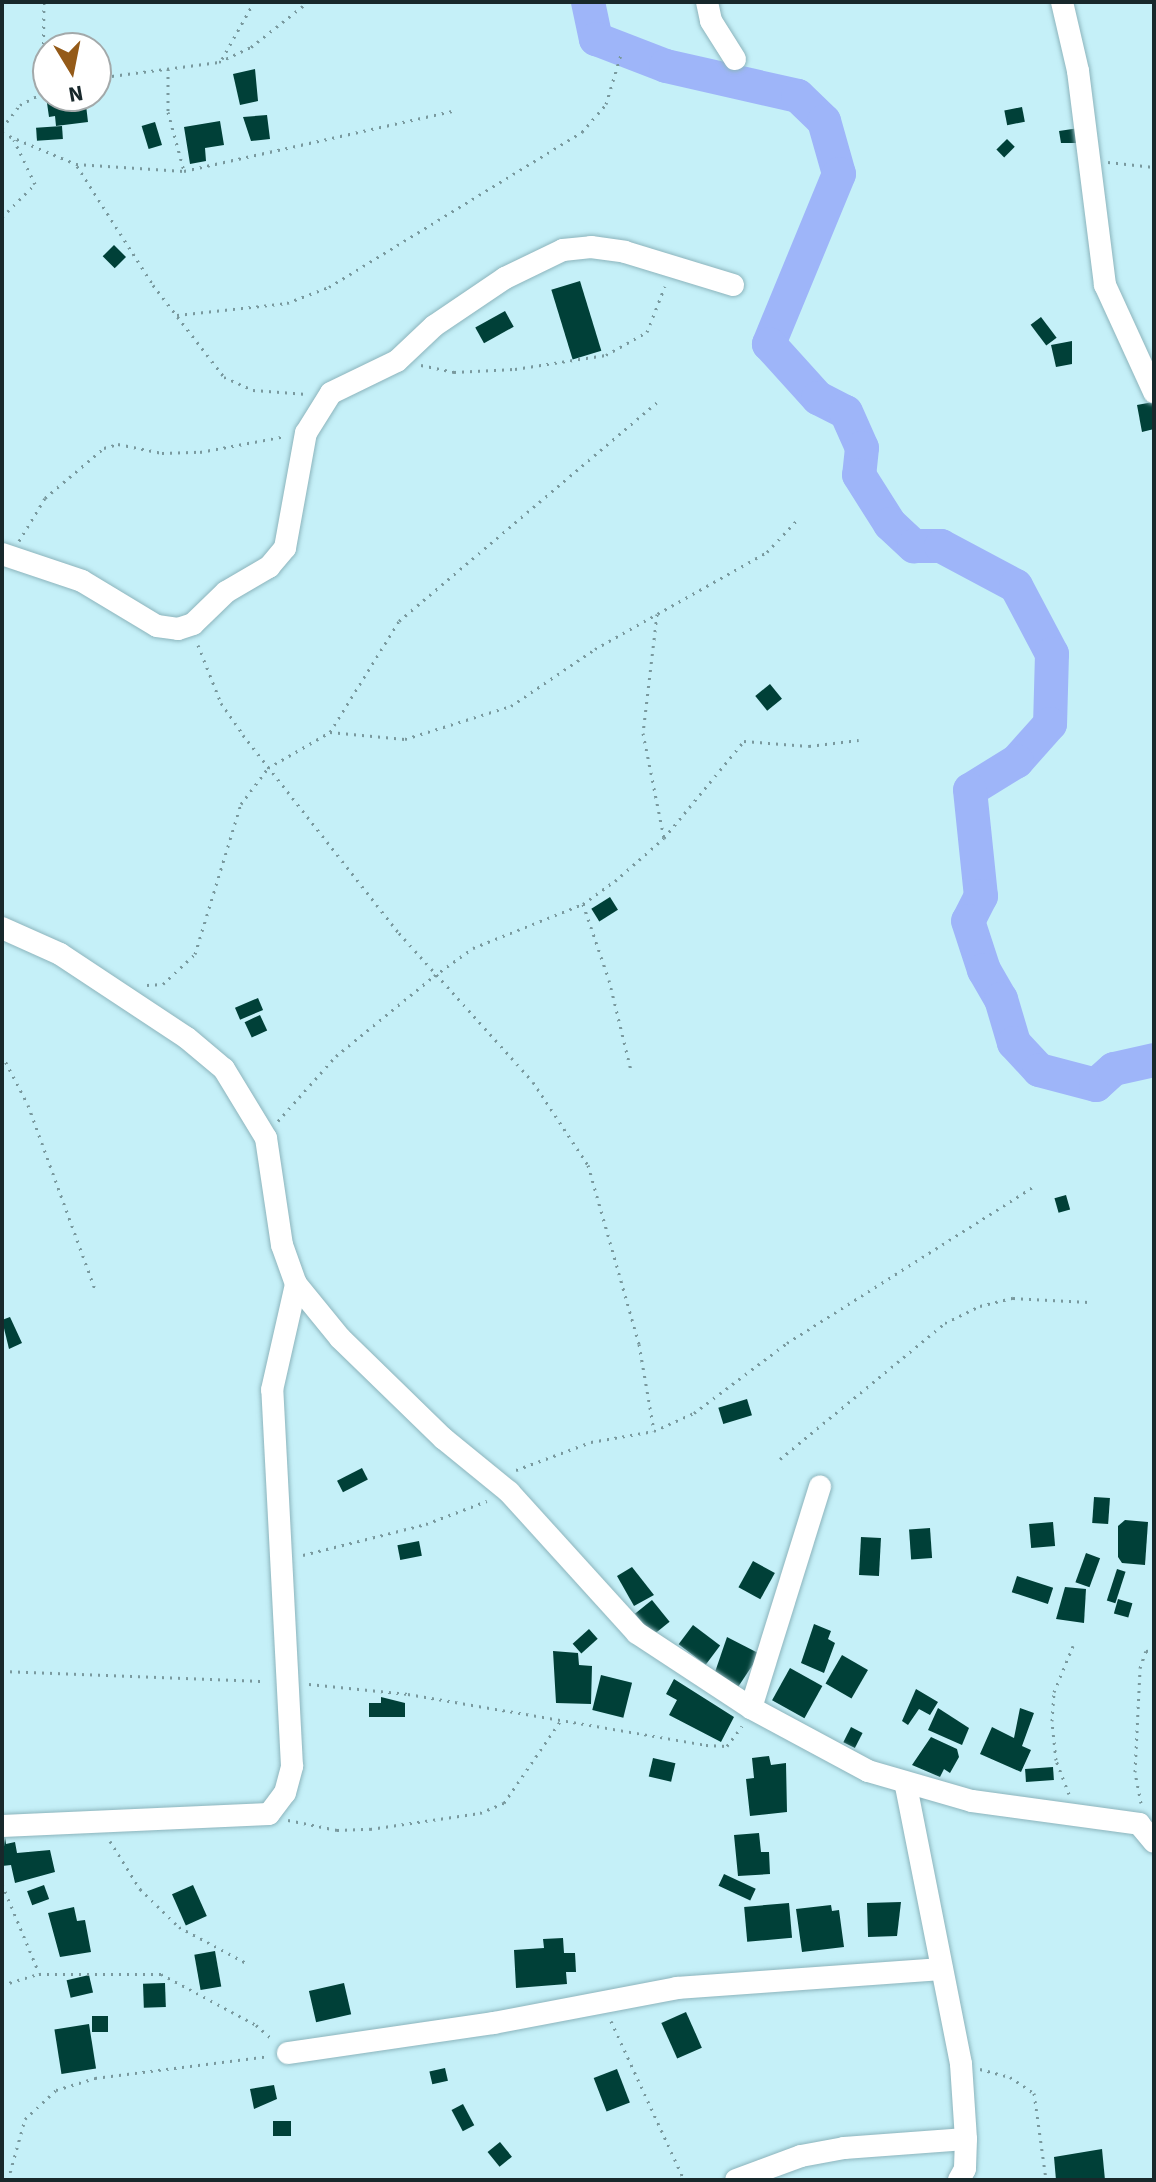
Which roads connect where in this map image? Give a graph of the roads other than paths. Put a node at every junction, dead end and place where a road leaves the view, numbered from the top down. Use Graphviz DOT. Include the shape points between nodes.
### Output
graph roads {
  1 [pos="707,2"];
  2 [pos="1062,2"];
  3 [pos="735,59"];
  4 [pos="733,285"];
  5 [pos="1154,392"];
  6 [pos="6,555"];
  7 [pos="2,928"];
  8 [pos="296,1284"];
  9 [pos="820,1487"];
  10 [pos="751,1708"];
  11 [pos="906,1786"];
  12 [pos="2,1826"];
  13 [pos="1154,1842"];
  14 [pos="941,1969"];
  15 [pos="288,2053"];
  16 [pos="966,2139"];
  17 [pos="736,2180"];
  18 [pos="959,2180"];
  1 -- 3 [label="street" via="711,21"];
  2 -- 5 [label="street" via="1105,285"];
  4 -- 6 [label="street" via="591,247 536,260 466,303 397,361 331,393 306,433 285,548 269,567 226,592 193,624 178,629 157,626 82,581"];
  7 -- 8 [label="street" via="60,954 224,1069 266,1138 282,1245"];
  8 -- 10 [label="street" via="340,1338 509,1492 637,1633"];
  8 -- 12 [label="street" via="272,1390 292,1766 285,1793 269,1814"];
  9 -- 10 [label="street"];
  10 -- 11 [label="street"];
  11 -- 13 [label="street" via="1020,1810 1139,1824"];
  11 -- 14 [label="street"];
  14 -- 15 [label="street" via="770,1979 601,1999 494,2023"];
  14 -- 16 [label="street" via="961,2064"];
  16 -- 17 [label="street" via="844,2148 801,2156"];
  16 -- 18 [label="street" via="965,2169"];
}
